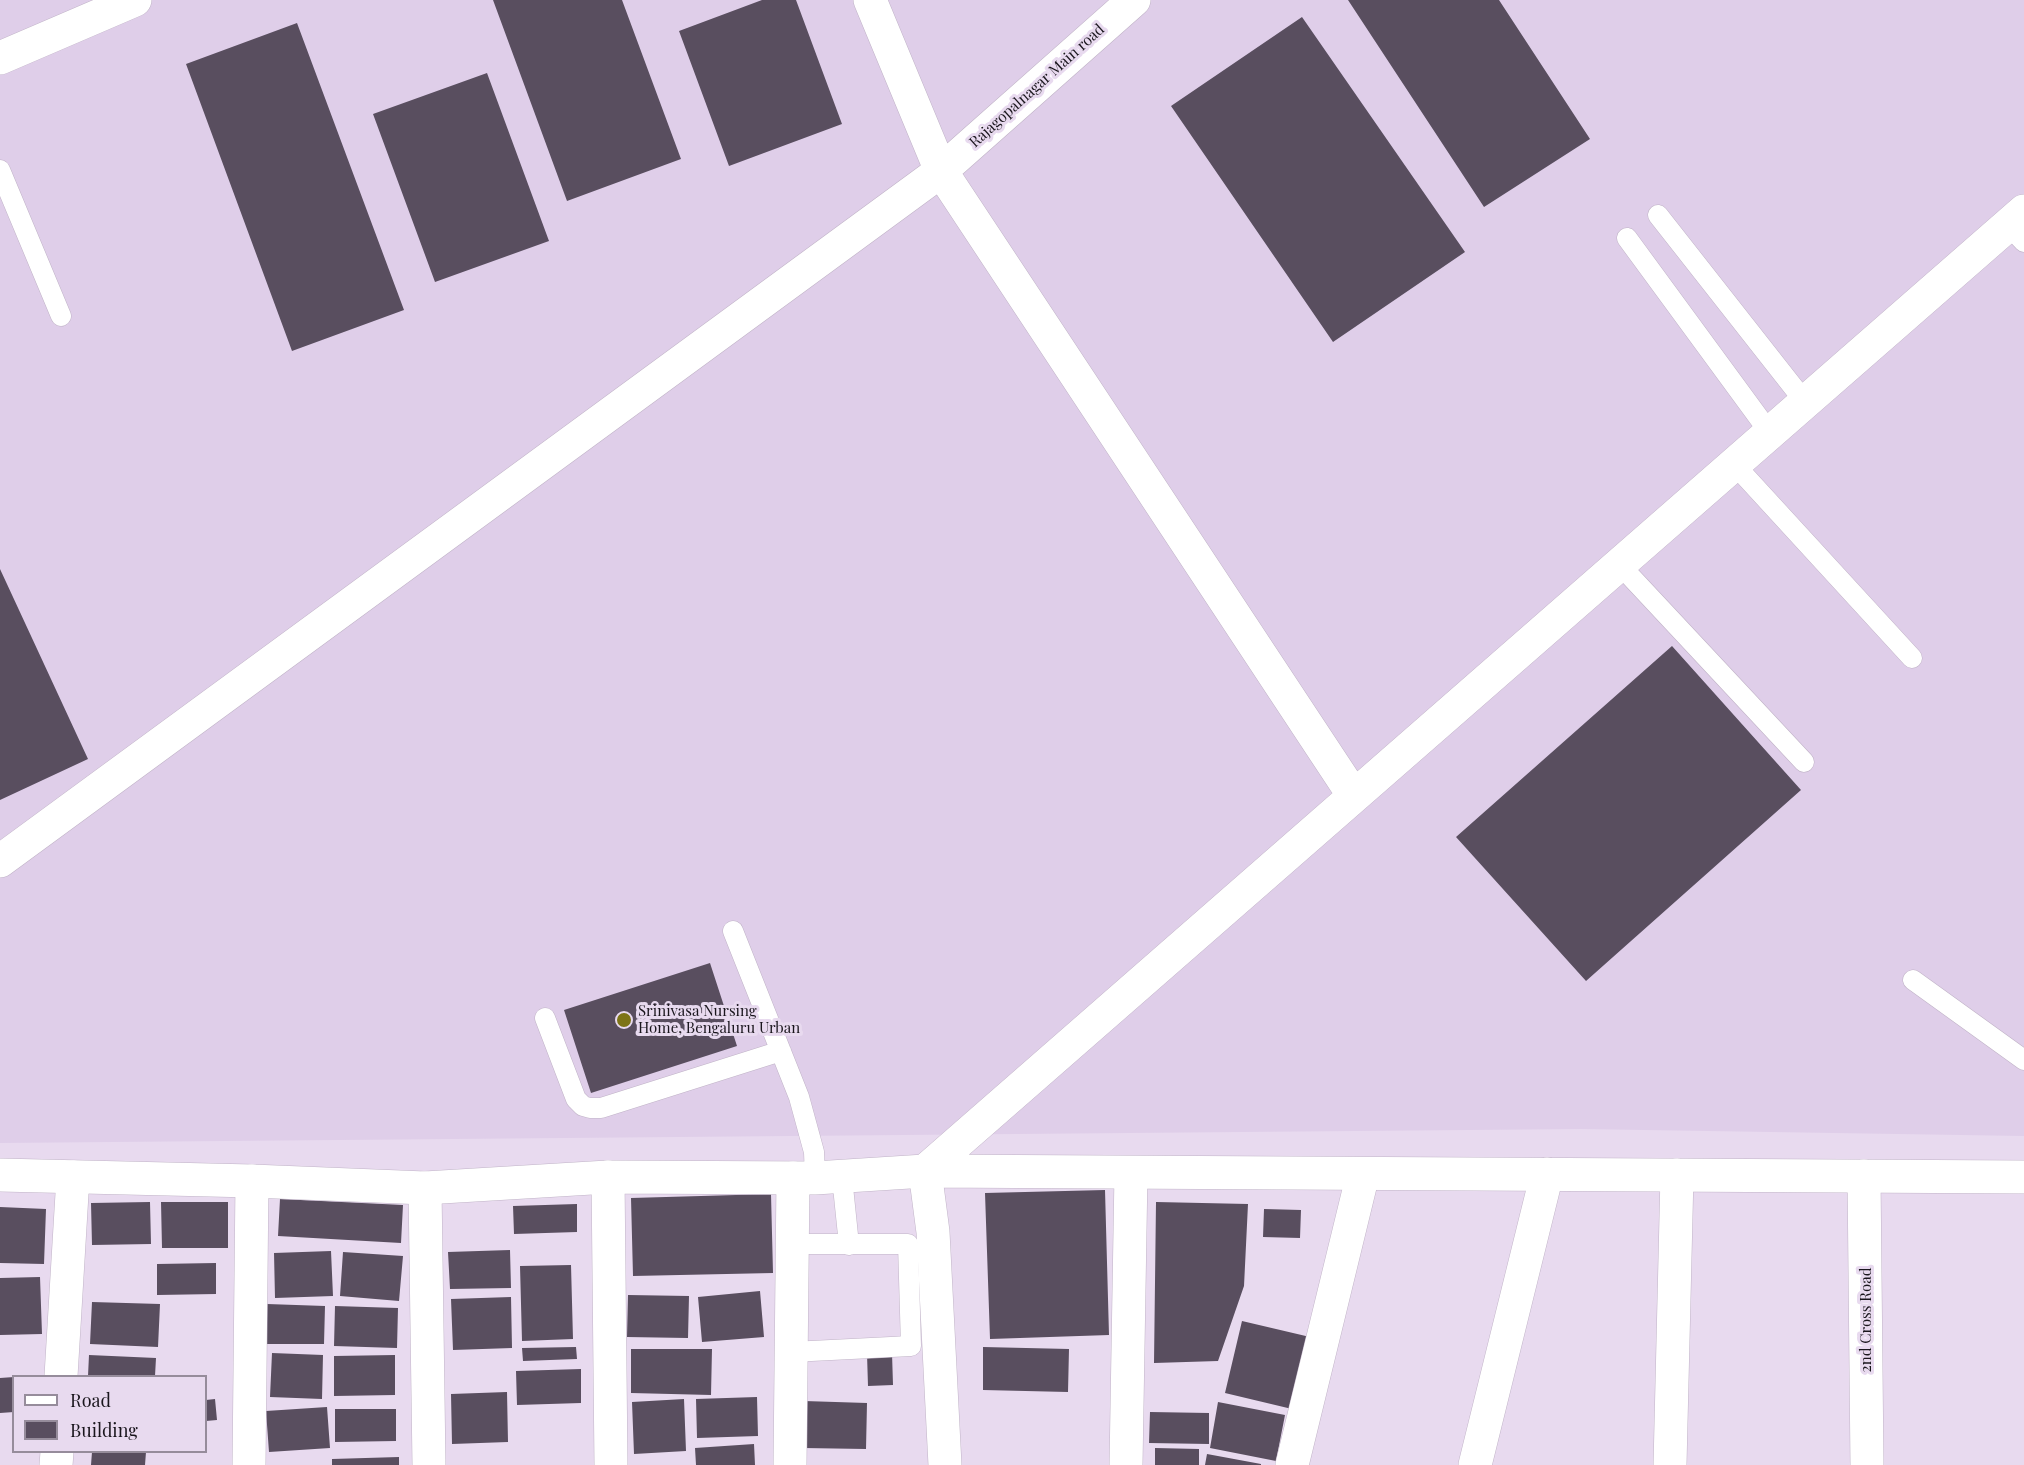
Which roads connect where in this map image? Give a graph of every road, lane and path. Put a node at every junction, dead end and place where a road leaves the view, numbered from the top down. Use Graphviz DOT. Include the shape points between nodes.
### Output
graph roads {
  1 [pos="135,0"];
  2 [pos="870,0"];
  3 [pos="1134,0"];
  4 [pos="0,58"];
  5 [pos="0,170"];
  6 [pos="941,171"];
  7 [pos="1658,215"];
  8 [pos="2019,226"];
  9 [pos="1627,238"];
  10 [pos="61,316"];
  11 [pos="1805,402"];
  12 [pos="1770,433"];
  13 [pos="1734,465"];
  14 [pos="1619,564"];
  15 [pos="1912,658"];
  16 [pos="1804,762"];
  17 [pos="1354,796"];
  18 [pos="0,861"];
  19 [pos="733,931"];
  20 [pos="1912,980"];
  21 [pos="545,1018"];
  22 [pos="781,1051"];
  23 [pos="2024,1060"];
  24 [pos="925,1171"];
  25 [pos="2017,1171"];
  26 [pos="1131,1173"];
  27 [pos="1363,1173"];
  28 [pos="1547,1174"];
  29 [pos="0,1175"];
  30 [pos="1677,1175"];
  31 [pos="1864,1176"];
  32 [pos="73,1177"];
  33 [pos="608,1177"];
  34 [pos="817,1178"];
  35 [pos="252,1181"];
  36 [pos="425,1188"];
  37 [pos="792,1244"];
  38 [pos="849,1245"];
  39 [pos="791,1352"];
  40 [pos="62,1375"];
  41 [pos="249,1465"];
  42 [pos="429,1465"];
  43 [pos="611,1465"];
  44 [pos="790,1465"];
  45 [pos="945,1465"];
  46 [pos="1126,1465"];
  47 [pos="1292,1465"];
  48 [pos="1475,1465"];
  49 [pos="1670,1465"];
  50 [pos="1867,1465"];
  1 -- 4 [label="street"];
  2 -- 6 [label="street"];
  3 -- 6 [label="street, Rajagopalnagar Main road"];
  5 -- 10 [label="lane"];
  6 -- 17 [label="street"];
  6 -- 18 [label="street, Rajagopalnagar Main road"];
  7 -- 11 [label="lane"];
  8 -- 11 [label="street"];
  9 -- 12 [label="lane"];
  11 -- 12 [label="street"];
  12 -- 13 [label="street"];
  13 -- 14 [label="street"];
  13 -- 15 [label="lane"];
  14 -- 16 [label="lane"];
  14 -- 17 [label="street"];
  17 -- 24 [label="street"];
  19 -- 22 [label="lane"];
  20 -- 23 [label="lane"];
  21 -- 22 [label="lane" via="576,1099 590,1108 601,1108"];
  22 -- 34 [label="lane" via="808,1126"];
  24 -- 26 [label="street"];
  24 -- 34 [label="street"];
  24 -- 45 [label="street" via="933,1232"];
  25 -- 31 [label="street"];
  26 -- 27 [label="street"];
  26 -- 46 [label="street"];
  27 -- 28 [label="street"];
  27 -- 47 [label="street"];
  28 -- 30 [label="street"];
  28 -- 48 [label="street"];
  29 -- 32 [label="street"];
  30 -- 31 [label="street"];
  30 -- 49 [label="street"];
  31 -- 50 [label="street, 2nd Cross Road"];
  32 -- 35 [label="street"];
  32 -- 40 [label="street"];
  33 -- 34 [label="street"];
  33 -- 36 [label="street"];
  33 -- 43 [label="street"];
  34 -- 37 [label="street"];
  34 -- 38 [label="lane"];
  35 -- 36 [label="street"];
  35 -- 41 [label="street"];
  36 -- 42 [label="street"];
  37 -- 38 [label="lane"];
  37 -- 39 [label="street"];
  38 -- 39 [label="lane" via="908,1244 911,1346"];
  39 -- 44 [label="street"];
}
